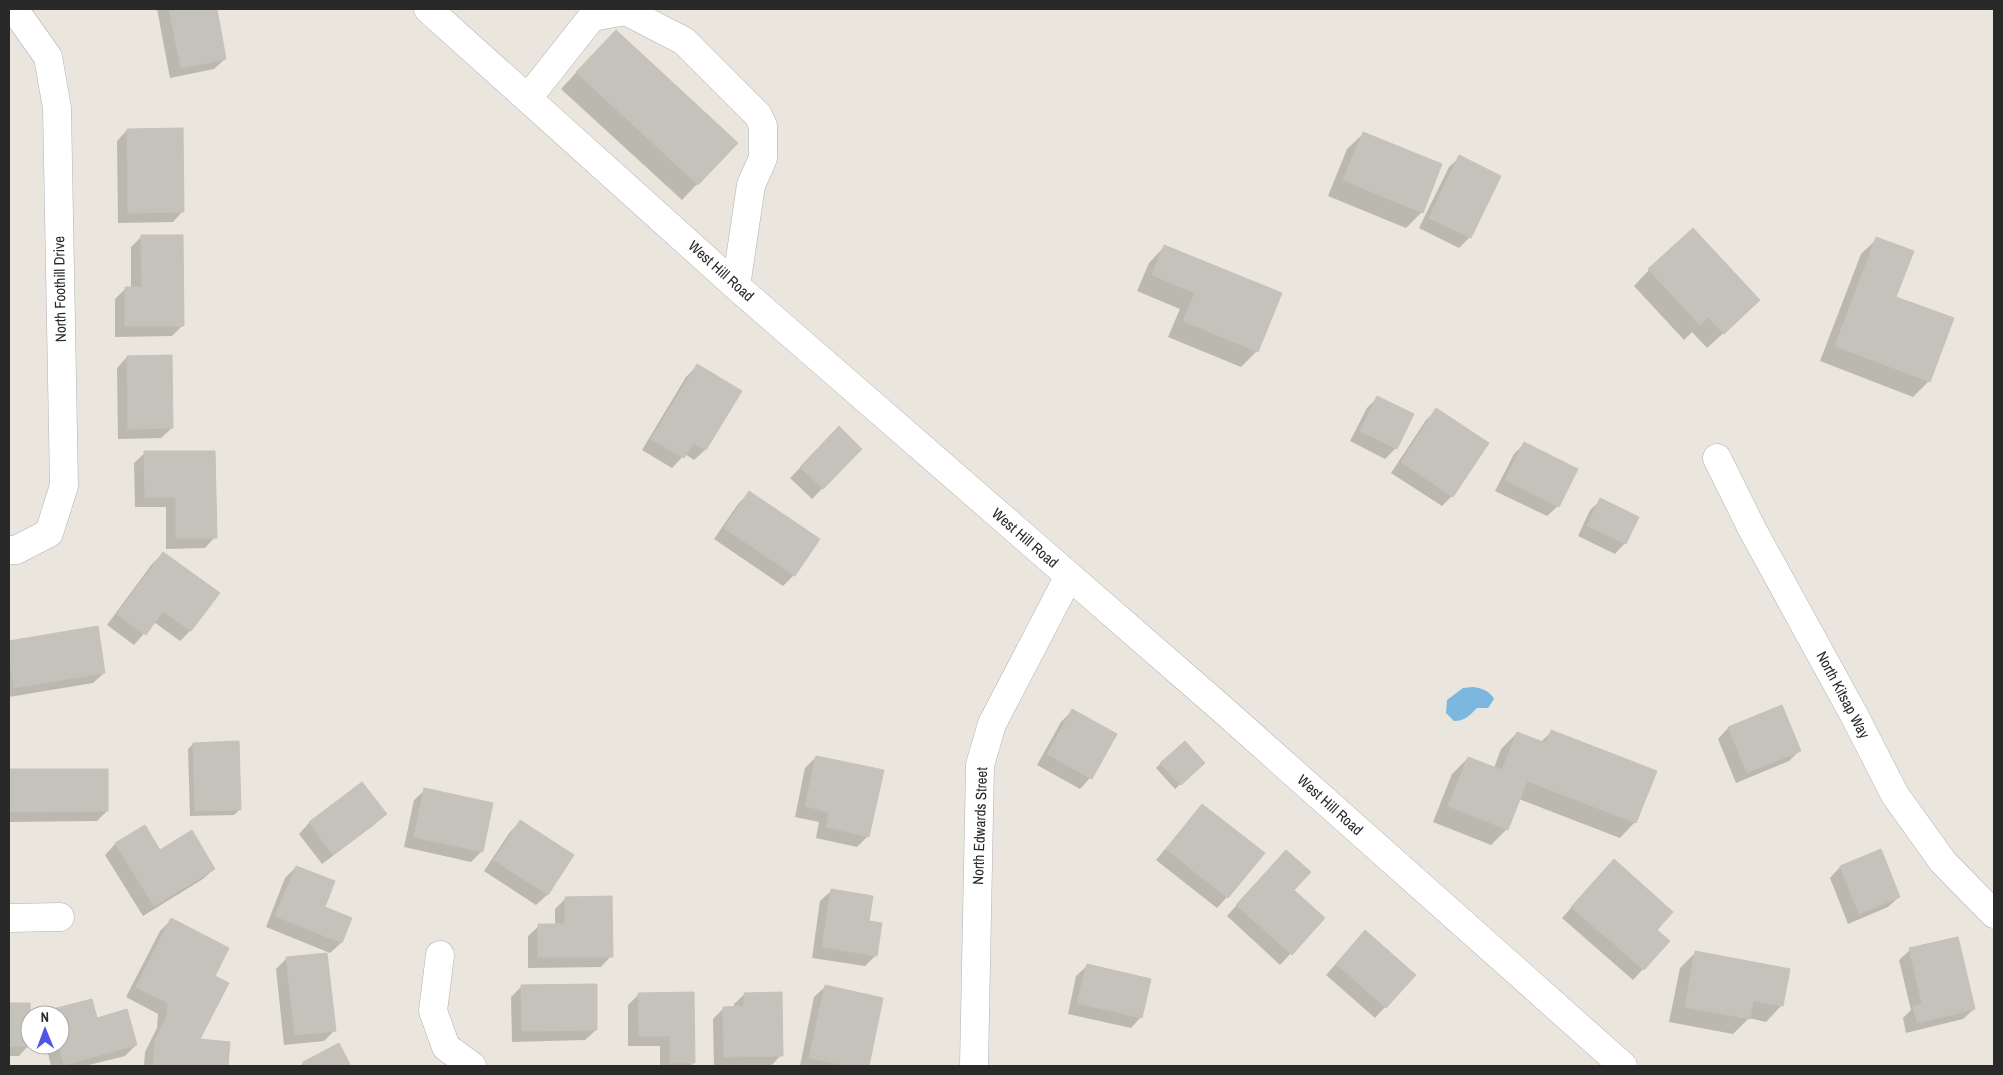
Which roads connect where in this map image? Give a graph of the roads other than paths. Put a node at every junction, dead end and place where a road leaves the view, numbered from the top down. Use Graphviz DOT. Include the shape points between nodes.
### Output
graph roads {
  1 [pos="14,9"];
  2 [pos="428,9"];
  3 [pos="528,98"];
  4 [pos="736,286"];
  5 [pos="1716,458"];
  6 [pos="9,550"];
  7 [pos="1069,576"];
  8 [pos="1994,914"];
  9 [pos="60,917"];
  10 [pos="9,918"];
  11 [pos="440,954"];
  12 [pos="472,1066"];
  13 [pos="974,1066"];
  14 [pos="1623,1066"];
  1 -- 6 [label="street, North Foothill Drive" via="48,57 57,108 64,486 49,533 16,550"];
  2 -- 3 [label="street, West Hill Road"];
  3 -- 4 [label="street, West Hill Road"];
  3 -- 4 [label="street" via="592,17 626,12 684,41 758,115 763,126 763,158 751,184"];
  4 -- 7 [label="street, West Hill Road"];
  5 -- 8 [label="street, North Kitsap Way" via="1895,795 1943,862"];
  7 -- 13 [label="street, North Edwards Street" via="992,724 980,765"];
  7 -- 14 [label="street, West Hill Road"];
  9 -- 10 [label="street"];
  11 -- 12 [label="street" via="433,1011 446,1047"];
}
